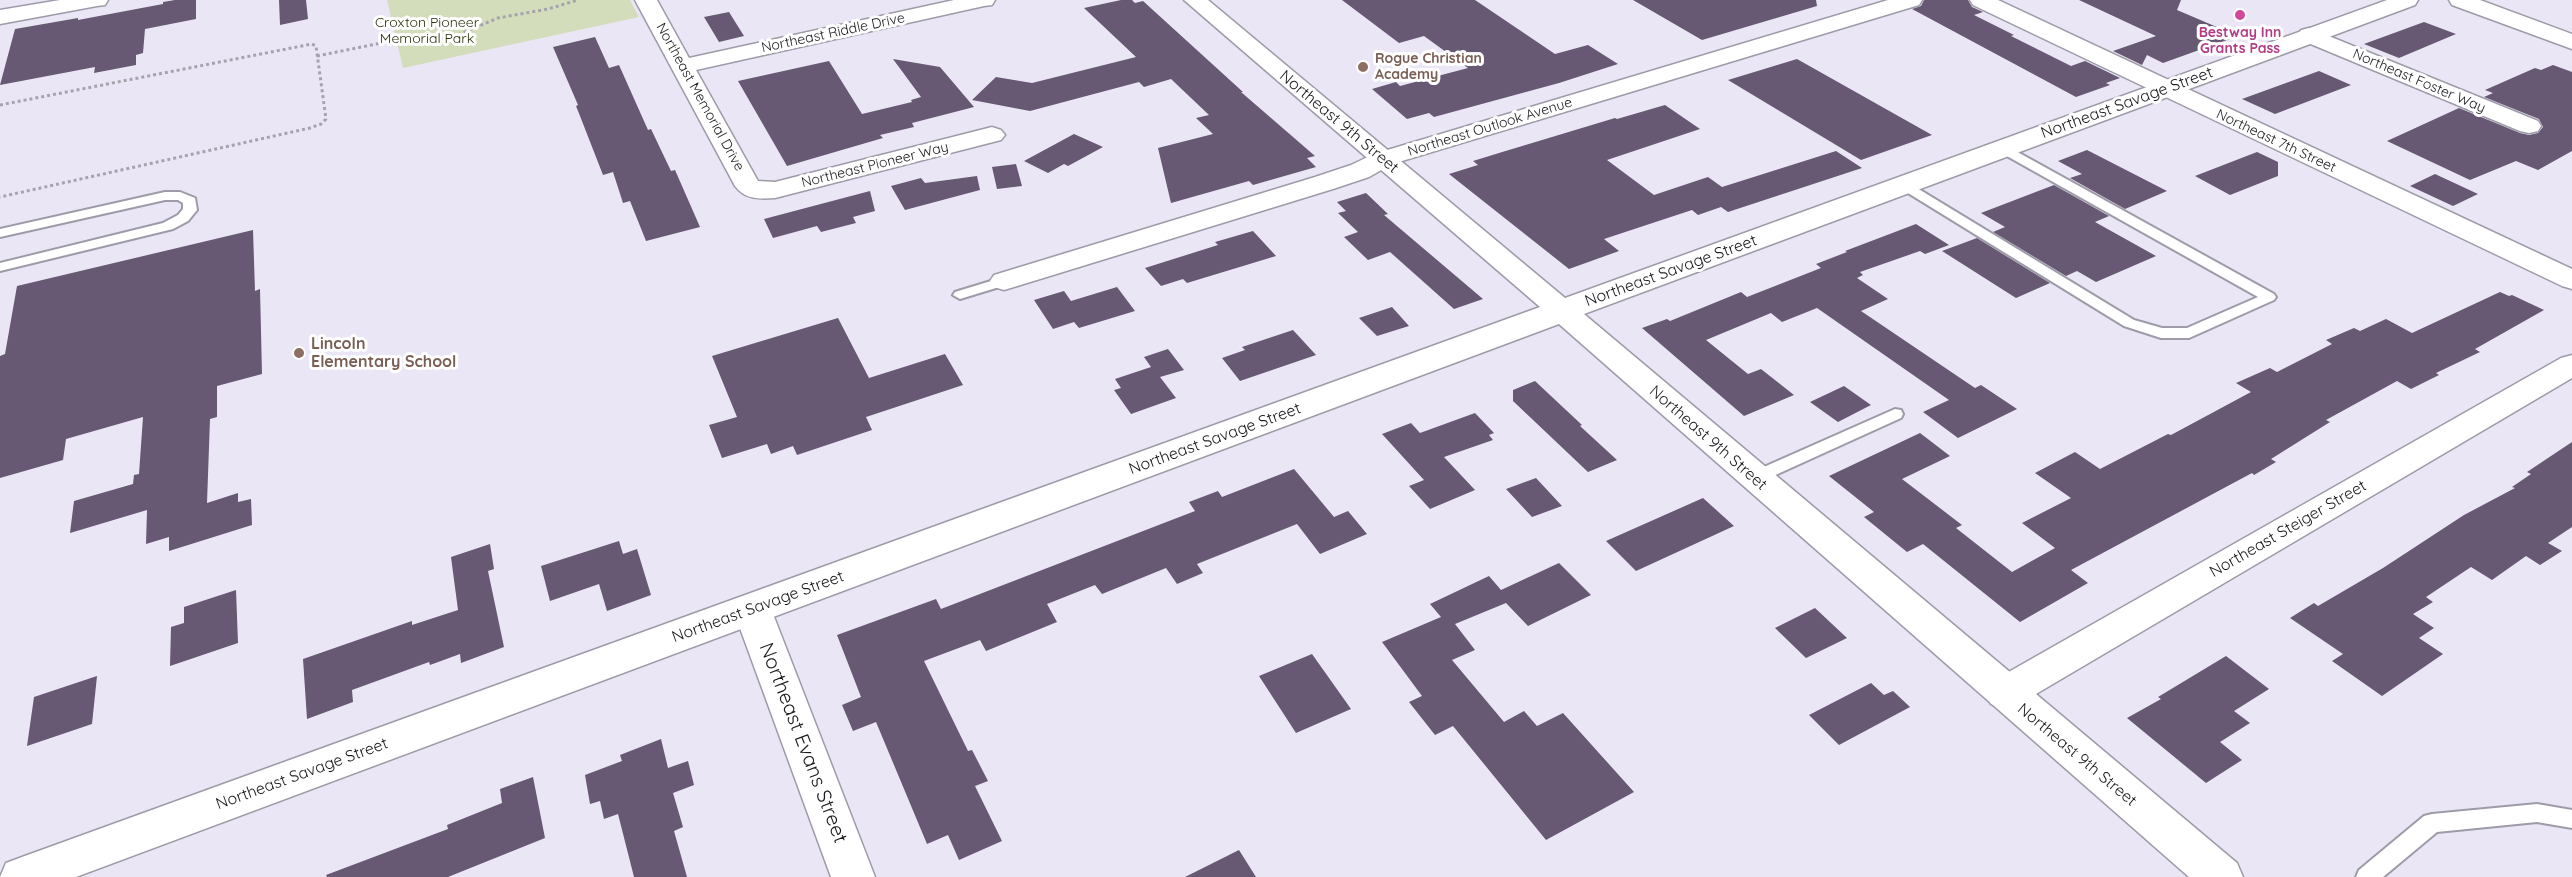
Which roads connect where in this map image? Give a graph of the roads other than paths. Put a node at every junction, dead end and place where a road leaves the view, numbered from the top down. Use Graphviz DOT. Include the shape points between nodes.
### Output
graph roads {
  1 [pos="97,0"];
  2 [pos="646,0"];
  3 [pos="984,0"];
  4 [pos="1195,0"];
  5 [pos="1911,0"];
  6 [pos="1981,0"];
  7 [pos="2407,0"];
  8 [pos="2460,0"];
  9 [pos="0,17"];
  10 [pos="2309,35"];
  11 [pos="2572,42"];
  12 [pos="683,66"];
  13 [pos="2166,88"];
  14 [pos="2529,126"];
  15 [pos="992,135"];
  16 [pos="2003,148"];
  17 [pos="1383,159"];
  18 [pos="1902,185"];
  19 [pos="757,191"];
  20 [pos="0,233"];
  21 [pos="0,267"];
  22 [pos="2572,280"];
  23 [pos="1004,281"];
  24 [pos="960,295"];
  25 [pos="1562,311"];
  26 [pos="2572,365"];
  27 [pos="1895,414"];
  28 [pos="1754,478"];
  29 [pos="752,609"];
  30 [pos="2005,693"];
  31 [pos="2572,819"];
  32 [pos="22,877"];
  33 [pos="853,877"];
  34 [pos="2221,877"];
  35 [pos="2367,877"];
  1 -- 9 [label="main road"];
  2 -- 12 [label="main road, Northeast Memorial Drive"];
  3 -- 12 [label="main road, Northeast Riddle Drive"];
  4 -- 17 [label="main road, Northeast 9th Street"];
  5 -- 17 [label="main road, Northeast Outlook Avenue"];
  6 -- 13 [label="main road, Northeast 7th Street"];
  7 -- 10 [label="main road, Northeast Savage Street"];
  8 -- 11 [label="main road"];
  10 -- 13 [label="main road, Northeast Savage Street"];
  10 -- 14 [label="main road, Northeast Foster Way"];
  12 -- 19 [label="main road, Northeast Memorial Drive" via="748,186"];
  13 -- 16 [label="main road, Northeast Savage Street"];
  13 -- 22 [label="main road, Northeast 7th Street"];
  15 -- 19 [label="main road, Northeast Pioneer Way" via="776,190"];
  16 -- 18 [label="main road, Northeast Savage Street"];
  16 -- 18 [label="lane" via="2269,297 2189,333 2162,333 2129,323"];
  17 -- 23 [label="main road, Northeast Outlook Avenue" via="1324,183"];
  17 -- 25 [label="main road, Northeast 9th Street"];
  18 -- 25 [label="main road, Northeast Savage Street"];
  20 -- 21 [label="lane" via="165,196 190,201 190,210 183,218 168,226"];
  23 -- 24 [label="lane"];
  25 -- 28 [label="main road, Northeast 9th Street"];
  25 -- 29 [label="main road, Northeast Savage Street"];
  26 -- 30 [label="main road, Northeast Steiger Street"];
  27 -- 28 [label="lane"];
  28 -- 30 [label="main road, Northeast 9th Street"];
  29 -- 32 [label="main road, Northeast Savage Street"];
  29 -- 33 [label="main road, Northeast Evans Street"];
  30 -- 34 [label="main road, Northeast 9th Street"];
  31 -- 35 [label="lane" via="2537,813 2432,824"];
}
